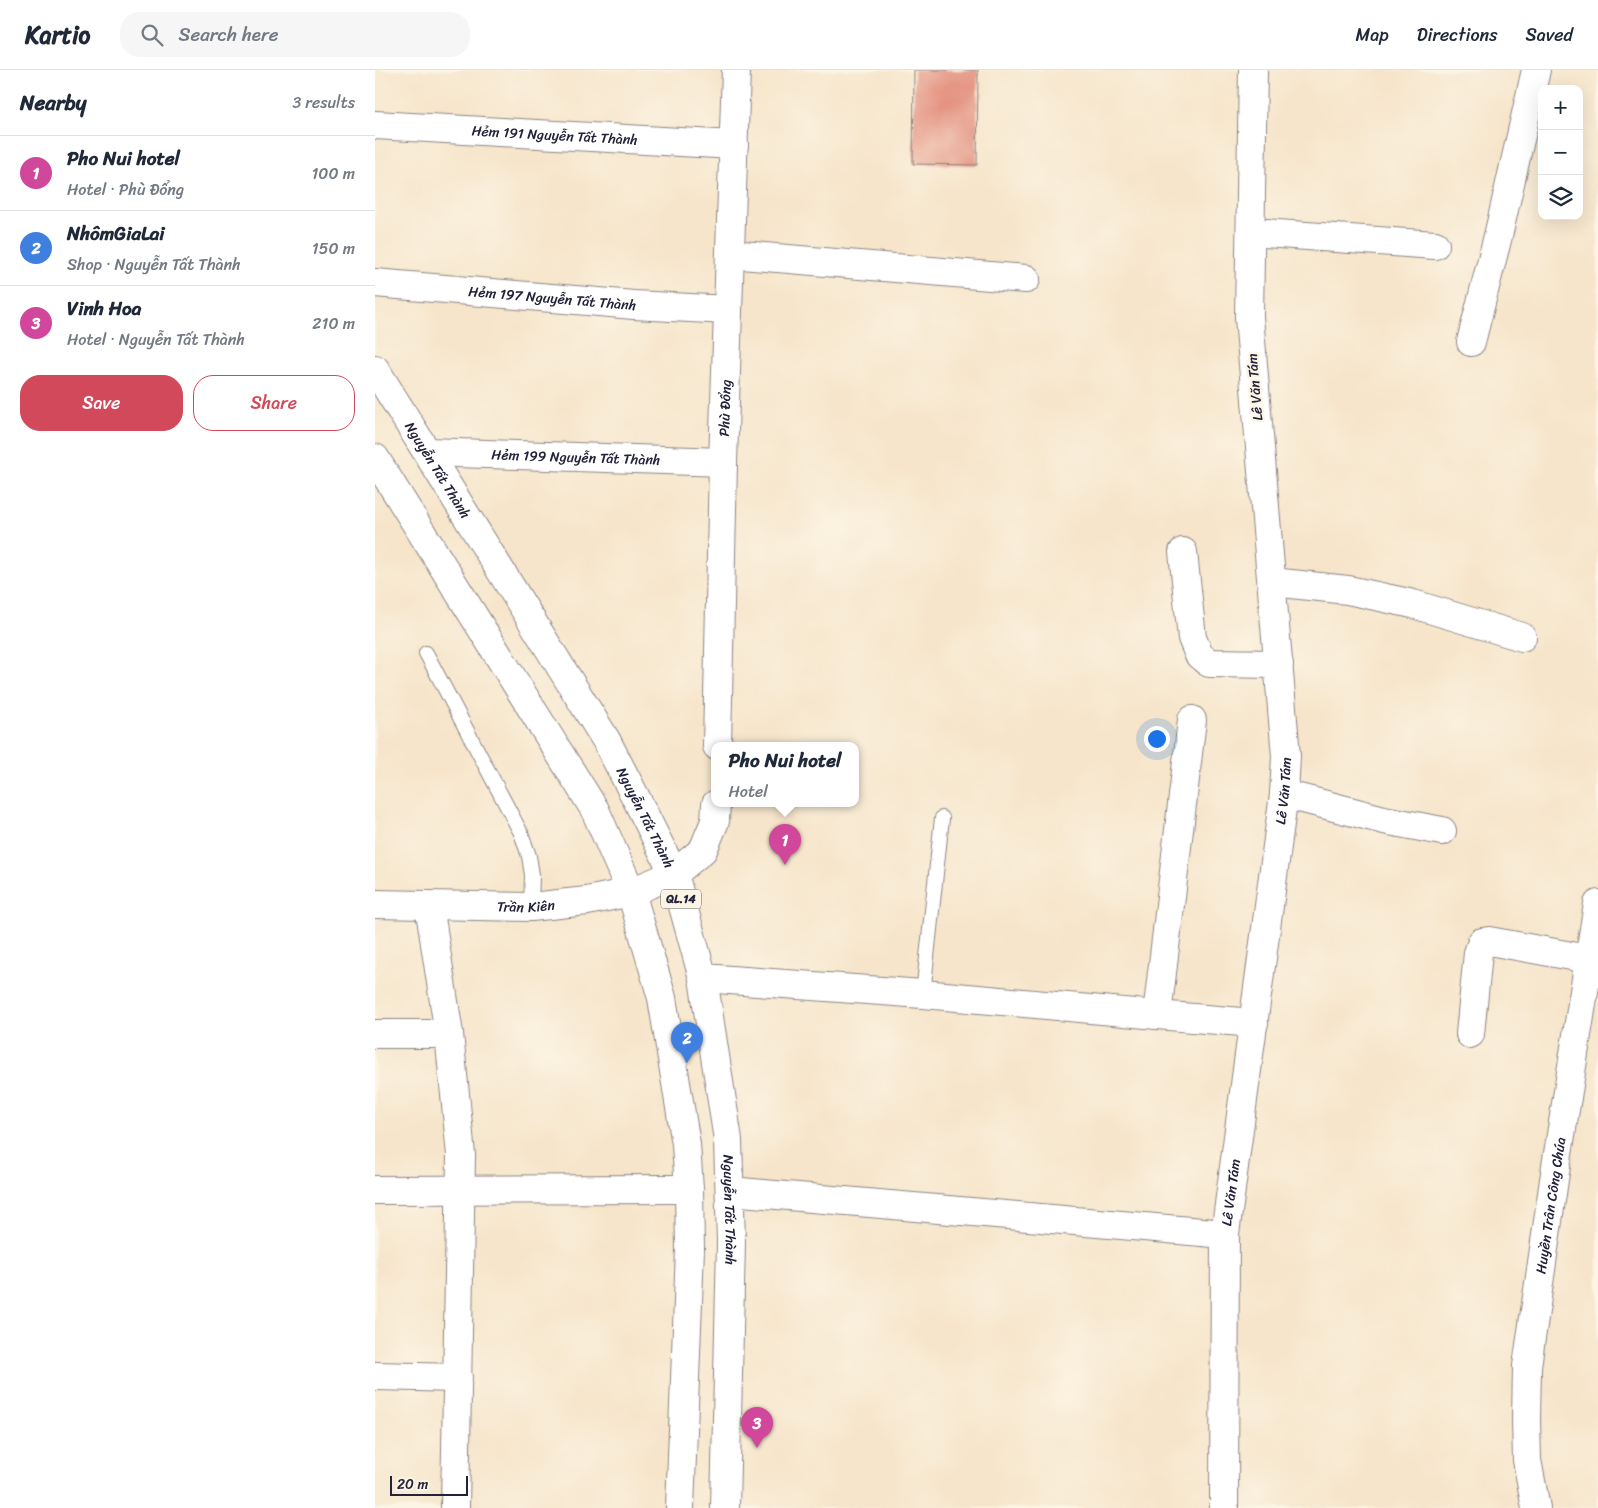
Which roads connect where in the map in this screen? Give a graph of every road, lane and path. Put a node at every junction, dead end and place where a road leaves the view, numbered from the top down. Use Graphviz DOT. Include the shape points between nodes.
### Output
graph roads {
  1 [pos="736,70"];
  2 [pos="1253,70"];
  3 [pos="1536,70"];
  4 [pos="375,125"];
  5 [pos="734,145"];
  6 [pos="1251,232"];
  7 [pos="1435,245"];
  8 [pos="730,254"];
  9 [pos="1026,279"];
  10 [pos="375,283"];
  11 [pos="728,310"];
  12 [pos="1471,342"];
  13 [pos="375,369"];
  14 [pos="427,452"];
  15 [pos="375,458"];
  16 [pos="723,462"];
  17 [pos="1183,552"];
  18 [pos="1272,582"];
  19 [pos="1523,637"];
  20 [pos="426,653"];
  21 [pos="1279,664"];
  22 [pos="1193,720"];
  23 [pos="717,742"];
  24 [pos="1284,794"];
  25 [pos="715,807"];
  26 [pos="942,818"];
  27 [pos="1442,831"];
  28 [pos="674,874"];
  29 [pos="631,892"];
  30 [pos="375,904"];
  31 [pos="1598,904"];
  32 [pos="429,905"];
  33 [pos="531,907"];
  34 [pos="1588,959"];
  35 [pos="703,978"];
  36 [pos="923,994"];
  37 [pos="1157,1016"];
  38 [pos="1254,1023"];
  39 [pos="375,1034"];
  40 [pos="449,1034"];
  41 [pos="1470,1034"];
  42 [pos="462,1189"];
  43 [pos="689,1189"];
  44 [pos="375,1190"];
  45 [pos="730,1191"];
  46 [pos="1225,1234"];
  47 [pos="375,1376"];
  48 [pos="458,1378"];
  49 [pos="455,1508"];
  50 [pos="680,1508"];
  51 [pos="725,1508"];
  52 [pos="1225,1508"];
  53 [pos="1536,1508"];
  1 -- 5 [label="street, Phù Đổng"];
  2 -- 6 [label="street, Lê Văn Tám"];
  3 -- 12 [label="street"];
  4 -- 5 [label="street, Hẻm 191 Nguyễn Tất Thành"];
  5 -- 8 [label="street, Phù Đổng"];
  6 -- 7 [label="street"];
  6 -- 18 [label="street, Lê Văn Tám" via="1249,317"];
  8 -- 9 [label="street"];
  8 -- 11 [label="street, Phù Đổng"];
  10 -- 11 [label="street, Hẻm 197 Nguyễn Tất Thành"];
  11 -- 16 [label="street, Phù Đổng"];
  13 -- 14 [label="street, Nguyễn Tất Thành / QL.14"];
  14 -- 16 [label="street, Hẻm 199 Nguyễn Tất Thành"];
  14 -- 28 [label="street, Nguyễn Tất Thành / QL.14" via="606,740"];
  15 -- 29 [label="street" via="595,810"];
  16 -- 23 [label="street, Phù Đổng"];
  17 -- 21 [label="street" via="1192,638 1199,655 1209,663"];
  18 -- 19 [label="street" via="1348,590 1413,604"];
  18 -- 21 [label="street, Lê Văn Tám"];
  20 -- 33 [label="lane" via="521,832 532,875"];
  21 -- 24 [label="street, Lê Văn Tám"];
  22 -- 37 [label="street"];
  24 -- 27 [label="street" via="1384,820"];
  24 -- 38 [label="street, Lê Văn Tám"];
  25 -- 28 [label="street" via="715,821 703,850"];
  26 -- 36 [label="lane"];
  28 -- 29 [label="street, Trần Kiên"];
  28 -- 35 [label="street, Nguyễn Tất Thành / QL.14"];
  29 -- 33 [label="street, Trần Kiên"];
  29 -- 43 [label="street" via="662,998 686,1144"];
  30 -- 32 [label="street, Trần Kiên"];
  31 -- 34 [label="street, Huyền Trân Công Chúa"];
  32 -- 33 [label="street, Trần Kiên"];
  32 -- 40 [label="street"];
  34 -- 41 [label="street" via="1482,942 1478,953"];
  34 -- 53 [label="street, Huyền Trân Công Chúa" via="1527,1366 1527,1460"];
  35 -- 36 [label="street"];
  35 -- 45 [label="street, Nguyễn Tất Thành / QL.14" via="728,1140"];
  36 -- 37 [label="street"];
  37 -- 38 [label="street"];
  38 -- 46 [label="street, Lê Văn Tám"];
  39 -- 40 [label="street"];
  40 -- 42 [label="street"];
  42 -- 43 [label="street"];
  42 -- 44 [label="street"];
  42 -- 48 [label="street"];
  43 -- 50 [label="street" via="690,1249"];
  45 -- 46 [label="street"];
  45 -- 51 [label="street, Nguyễn Tất Thành / QL.14"];
  46 -- 52 [label="street, Lê Văn Tám"];
  47 -- 48 [label="street"];
  48 -- 49 [label="street"];
}
